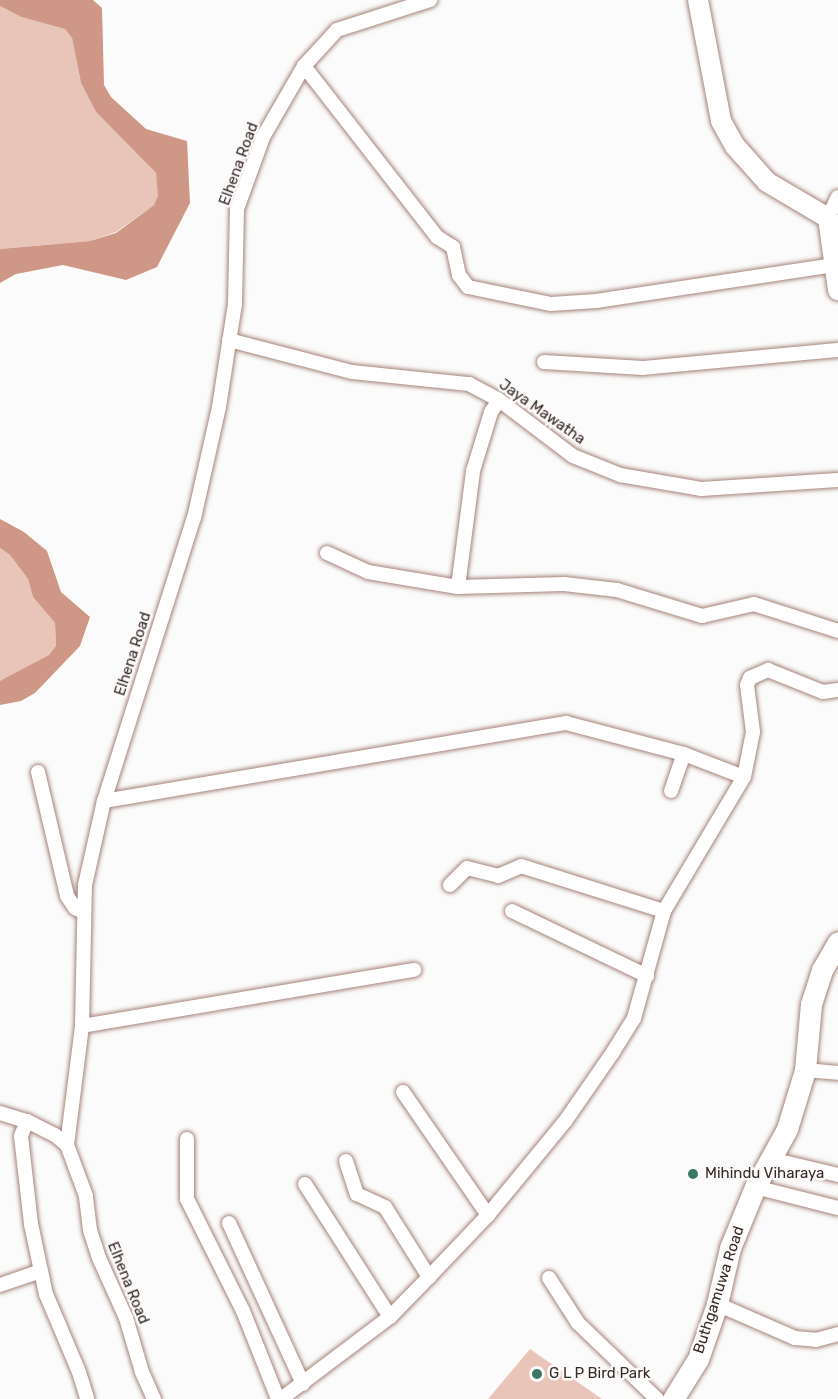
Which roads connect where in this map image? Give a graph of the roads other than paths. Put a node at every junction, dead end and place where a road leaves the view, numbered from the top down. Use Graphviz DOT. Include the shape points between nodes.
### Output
graph roads {
  1 [pos="430,0"];
  2 [pos="698,0"];
  3 [pos="304,66"];
  4 [pos="838,197"];
  5 [pos="828,219"];
  6 [pos="834,264"];
  7 [pos="838,290"];
  8 [pos="229,340"];
  9 [pos="838,350"];
  10 [pos="544,362"];
  11 [pos="499,400"];
  12 [pos="838,480"];
  13 [pos="327,553"];
  14 [pos="458,586"];
  15 [pos="838,631"];
  16 [pos="838,690"];
  17 [pos="684,753"];
  18 [pos="38,772"];
  19 [pos="744,777"];
  20 [pos="671,790"];
  21 [pos="104,801"];
  22 [pos="450,885"];
  23 [pos="512,910"];
  24 [pos="664,911"];
  25 [pos="84,912"];
  26 [pos="838,942"];
  27 [pos="830,969"];
  28 [pos="414,970"];
  29 [pos="646,976"];
  30 [pos="82,1026"];
  31 [pos="805,1070"];
  32 [pos="838,1073"];
  33 [pos="404,1092"];
  34 [pos="0,1113"];
  35 [pos="27,1121"];
  36 [pos="187,1140"];
  37 [pos="67,1145"];
  38 [pos="771,1159"];
  39 [pos="346,1161"];
  40 [pos="838,1175"];
  41 [pos="305,1184"];
  42 [pos="755,1187"];
  43 [pos="838,1208"];
  44 [pos="488,1215"];
  45 [pos="229,1223"];
  46 [pos="41,1271"];
  47 [pos="429,1277"];
  48 [pos="549,1278"];
  49 [pos="0,1285"];
  50 [pos="717,1304"];
  51 [pos="390,1317"];
  52 [pos="838,1334"];
  53 [pos="303,1383"];
  54 [pos="87,1399"];
  55 [pos="154,1399"];
  56 [pos="280,1399"];
  57 [pos="657,1399"];
  58 [pos="673,1399"];
  1 -- 3 [label="street, Elhena Road" via="337,30"];
  2 -- 5 [label="street" via="721,121 735,146 767,182"];
  3 -- 6 [label="street" via="437,237 453,247 459,275 468,287 551,304 596,302"];
  3 -- 8 [label="street, Elhena Road" via="263,137 237,209 235,304"];
  4 -- 5 [label="street"];
  5 -- 6 [label="street"];
  6 -- 7 [label="street"];
  8 -- 11 [label="street, Jaya Mawatha" via="352,372 469,384"];
  8 -- 21 [label="street, Elhena Road" via="219,407 194,519"];
  9 -- 10 [label="street" via="643,368"];
  11 -- 12 [label="street, Jaya Mawatha" via="573,456 620,475 701,489"];
  11 -- 14 [label="street" via="490,412 473,471"];
  13 -- 14 [label="street" via="368,572"];
  14 -- 15 [label="street" via="564,584 617,590 702,616 754,604"];
  16 -- 19 [label="street" via="823,692 768,670 750,678 747,685 753,732"];
  17 -- 19 [label="street"];
  17 -- 20 [label="street"];
  17 -- 21 [label="street" via="566,723"];
  18 -- 25 [label="street" via="67,896 75,908"];
  19 -- 24 [label="street"];
  21 -- 25 [label="street, Elhena Road" via="85,885"];
  22 -- 24 [label="street" via="467,868 498,876 521,866"];
  23 -- 29 [label="street"];
  24 -- 29 [label="street"];
  25 -- 30 [label="street, Elhena Road"];
  26 -- 27 [label="main road, Buthgamuwa Road"];
  27 -- 31 [label="main road, Buthgamuwa Road" via="811,1004"];
  28 -- 30 [label="street"];
  29 -- 44 [label="street" via="634,1018 613,1052 566,1120"];
  30 -- 37 [label="street, Elhena Road"];
  31 -- 32 [label="street"];
  31 -- 38 [label="main road, Buthgamuwa Road" via="787,1129"];
  33 -- 44 [label="street"];
  34 -- 35 [label="street"];
  35 -- 37 [label="street"];
  35 -- 46 [label="street" via="21,1136 31,1224"];
  36 -- 56 [label="street" via="187,1199 243,1311"];
  37 -- 55 [label="street, Elhena Road" via="86,1196 90,1230 99,1258 126,1318"];
  38 -- 40 [label="street"];
  38 -- 42 [label="main road, Buthgamuwa Road"];
  39 -- 47 [label="street" via="357,1194 385,1207"];
  41 -- 51 [label="street"];
  42 -- 43 [label="street"];
  42 -- 50 [label="main road, Buthgamuwa Road" via="730,1248"];
  44 -- 47 [label="street"];
  45 -- 53 [label="street"];
  46 -- 49 [label="street"];
  46 -- 54 [label="street" via="46,1294"];
  47 -- 51 [label="street"];
  48 -- 57 [label="street" via="578,1323"];
  50 -- 52 [label="street" via="795,1338 816,1340"];
  50 -- 58 [label="main road, Buthgamuwa Road" via="698,1359"];
  51 -- 53 [label="street"];
  53 -- 56 [label="street"];
}
